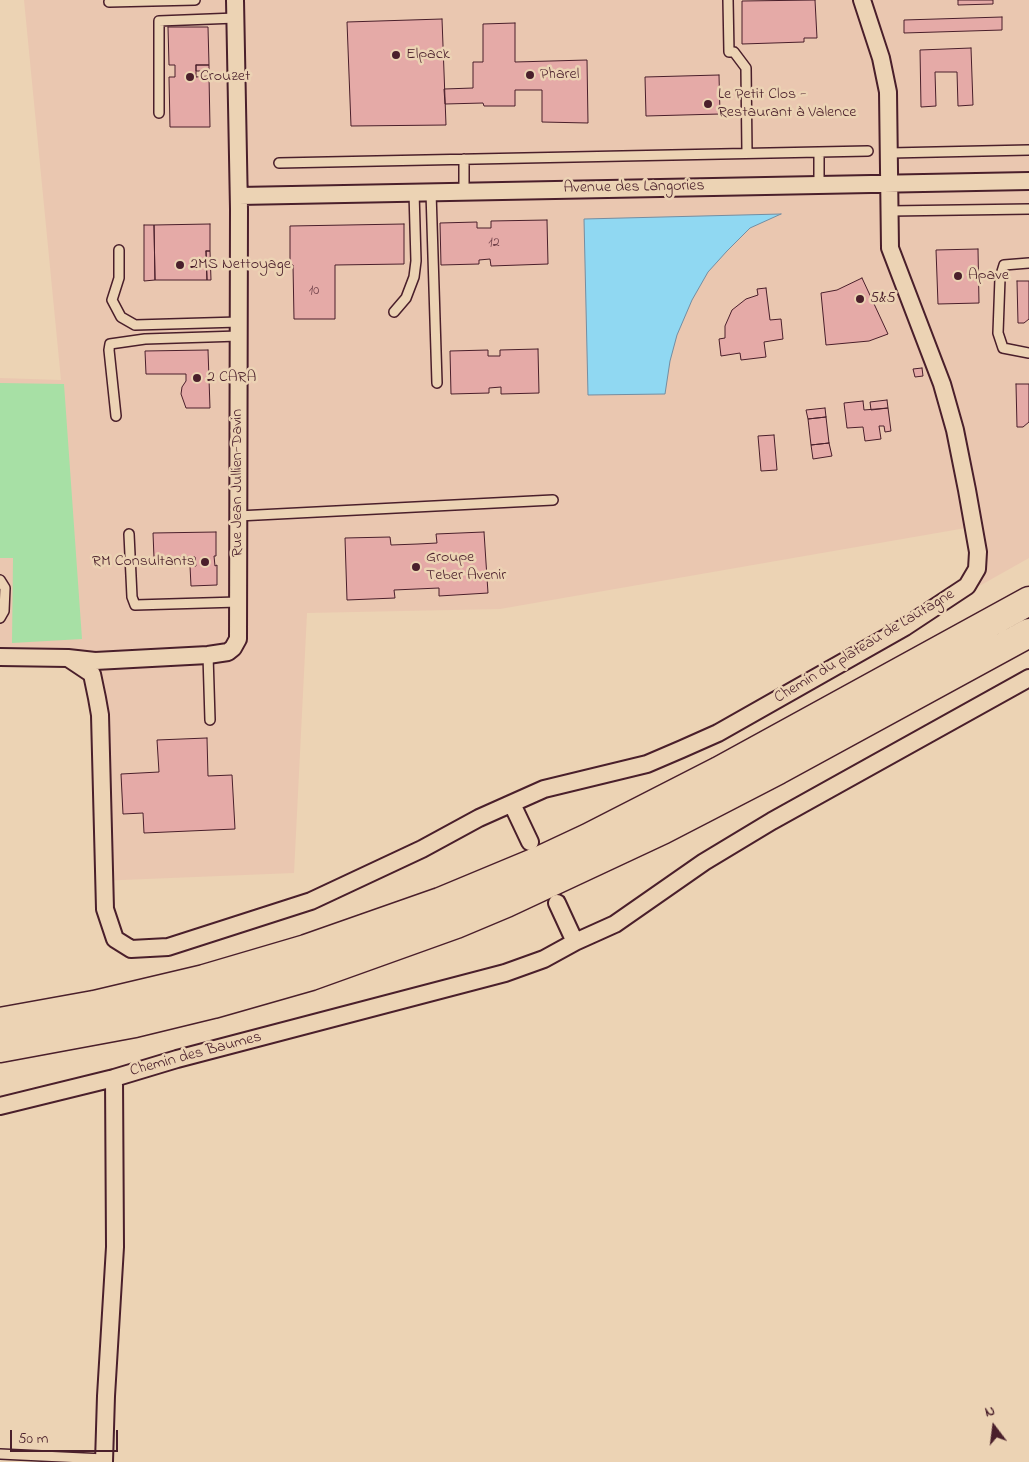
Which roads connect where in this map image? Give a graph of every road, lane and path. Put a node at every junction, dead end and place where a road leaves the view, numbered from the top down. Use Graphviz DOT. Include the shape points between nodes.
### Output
graph roads {
  1 [pos="194,0"];
  2 [pos="235,0"];
  3 [pos="728,0"];
  4 [pos="862,0"];
  5 [pos="109,2"];
  6 [pos="236,18"];
  7 [pos="159,113"];
  8 [pos="1029,150"];
  9 [pos="868,151"];
  10 [pos="819,152"];
  11 [pos="890,153"];
  12 [pos="747,154"];
  13 [pos="464,159"];
  14 [pos="279,163"];
  15 [pos="1029,181"];
  16 [pos="889,183"];
  17 [pos="819,184"];
  18 [pos="464,191"];
  19 [pos="414,192"];
  20 [pos="431,192"];
  21 [pos="239,196"];
  22 [pos="1029,209"];
  23 [pos="890,211"];
  24 [pos="119,250"];
  25 [pos="1029,263"];
  26 [pos="394,312"];
  27 [pos="239,329"];
  28 [pos="1029,353"];
  29 [pos="437,383"];
  30 [pos="116,416"];
  31 [pos="553,500"];
  32 [pos="238,516"];
  33 [pos="129,534"];
  34 [pos="0,580"];
  35 [pos="1029,601"];
  36 [pos="238,602"];
  37 [pos="0,618"];
  38 [pos="1029,633"];
  39 [pos="208,655"];
  40 [pos="0,657"];
  41 [pos="68,658"];
  42 [pos="1029,678"];
  43 [pos="210,720"];
  44 [pos="512,804"];
  45 [pos="530,842"];
  46 [pos="557,903"];
  47 [pos="575,942"];
  48 [pos="0,1022"];
  49 [pos="0,1048"];
  50 [pos="114,1078"];
  51 [pos="0,1106"];
  52 [pos="0,1454"];
  53 [pos="104,1460"];
  1 -- 5 [label="lane"];
  2 -- 6 [label="street, Rue Jean Jullien-Davin"];
  3 -- 12 [label="lane" via="729,52 734,52 746,68"];
  4 -- 11 [label="street, Chemin du plateau de Lautagne" via="881,58 888,92"];
  6 -- 7 [label="lane" via="158,21"];
  6 -- 21 [label="street, Rue Jean Jullien-Davin"];
  8 -- 11 [label="lane"];
  9 -- 10 [label="lane"];
  10 -- 12 [label="lane"];
  10 -- 17 [label="lane"];
  11 -- 16 [label="street, Chemin du plateau de Lautagne"];
  12 -- 13 [label="lane"];
  13 -- 14 [label="lane"];
  13 -- 18 [label="lane"];
  15 -- 16 [label="street, Avenue des Langories"];
  16 -- 17 [label="street, Avenue des Langories"];
  16 -- 23 [label="street, Chemin du plateau de Lautagne"];
  17 -- 18 [label="street, Avenue des Langories"];
  18 -- 20 [label="street, Avenue des Langories"];
  19 -- 20 [label="street, Avenue des Langories"];
  19 -- 21 [label="street, Avenue des Langories"];
  19 -- 26 [label="lane" via="414,277 406,298"];
  20 -- 29 [label="lane"];
  21 -- 27 [label="street, Rue Jean Jullien-Davin"];
  22 -- 23 [label="lane"];
  23 -- 44 [label="street, Chemin du plateau de Lautagne" via="890,248 942,384 957,439 978,552 977,568 967,586 904,627 718,733 647,764 544,789"];
  24 -- 27 [label="lane" via="119,278 112,300 121,317 135,325"];
  25 -- 28 [label="lane" via="1004,265 1000,278 998,333 1004,348"];
  27 -- 30 [label="lane" via="110,344"];
  27 -- 32 [label="street, Rue Jean Jullien-Davin"];
  31 -- 32 [label="lane"];
  32 -- 36 [label="street, Rue Jean Jullien-Davin"];
  33 -- 36 [label="lane" via="132,597 136,605"];
  34 -- 37 [label="lane" via="5,588 4,611"];
  35 -- 48 [label="highway" via="719,771 588,838 473,888 390,921 259,964 94,1005"];
  36 -- 39 [label="street, Rue Jean Jullien-Davin" via="238,639 233,648 228,652"];
  38 -- 49 [label="highway" via="662,830 456,924 311,976 232,999 126,1025"];
  39 -- 41 [label="street, Rue Jean Jullien-Davin" via="95,661"];
  39 -- 43 [label="lane"];
  40 -- 41 [label="street"];
  41 -- 44 [label="street" via="92,674 98,698 105,909 115,938 131,949 168,947 311,901"];
  42 -- 47 [label="street" via="772,821 704,862 615,924"];
  44 -- 45 [label="street"];
  46 -- 47 [label="street"];
  47 -- 50 [label="street, Chemin des Baumes" via="544,959 505,974"];
  50 -- 51 [label="street"];
  50 -- 53 [label="street, Chemin des Baumes" via="115,1247"];
  52 -- 53 [label="lane"];
}
